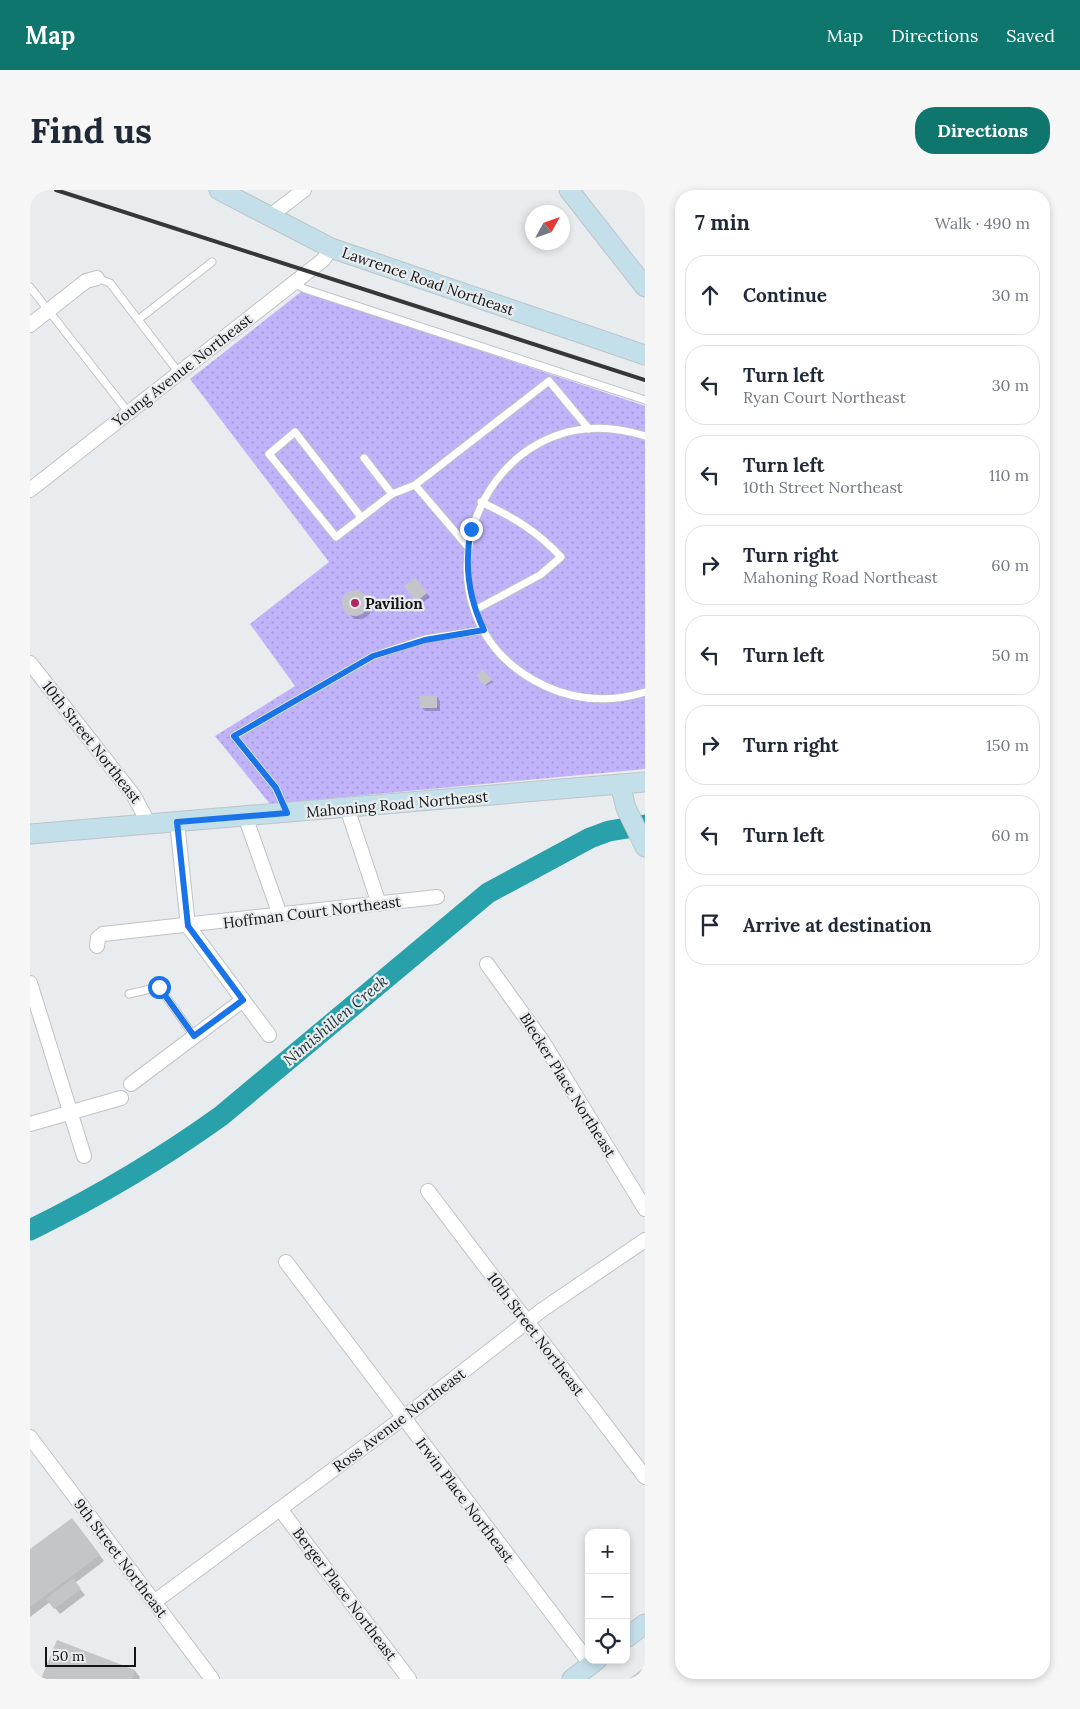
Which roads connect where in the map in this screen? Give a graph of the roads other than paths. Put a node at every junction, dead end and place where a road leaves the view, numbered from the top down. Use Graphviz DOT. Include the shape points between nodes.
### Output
graph roads {
  1 [pos="219,190"];
  2 [pos="304,190"];
  3 [pos="569,190"];
  4 [pos="270,216"];
  5 [pos="331,248"];
  6 [pos="212,262"];
  7 [pos="97,278"];
  8 [pos="293,282"];
  9 [pos="30,287"];
  10 [pos="645,288"];
  11 [pos="49,311"];
  12 [pos="138,319"];
  13 [pos="30,326"];
  14 [pos="645,355"];
  15 [pos="550,370"];
  16 [pos="179,373"];
  17 [pos="549,381"];
  18 [pos="645,400"];
  19 [pos="128,412"];
  20 [pos="589,429"];
  21 [pos="645,436"];
  22 [pos="364,458"];
  23 [pos="32,485"];
  24 [pos="415,485"];
  25 [pos="392,494"];
  26 [pos="482,502"];
  27 [pos="361,517"];
  28 [pos="468,548"];
  29 [pos="475,610"];
  30 [pos="484,630"];
  31 [pos="33,671"];
  32 [pos="645,692"];
  33 [pos="645,782"];
  34 [pos="620,784"];
  35 [pos="347,808"];
  36 [pos="287,813"];
  37 [pos="245,816"];
  38 [pos="177,822"];
  39 [pos="149,824"];
  40 [pos="30,834"];
  41 [pos="645,847"];
  42 [pos="437,897"];
  43 [pos="379,904"];
  44 [pos="280,916"];
  45 [pos="188,926"];
  46 [pos="97,946"];
  47 [pos="487,964"];
  48 [pos="30,983"];
  49 [pos="129,994"];
  50 [pos="243,1000"];
  51 [pos="269,1035"];
  52 [pos="194,1036"];
  53 [pos="131,1084"];
  54 [pos="121,1098"];
  55 [pos="71,1112"];
  56 [pos="30,1124"];
  57 [pos="84,1156"];
  58 [pos="428,1191"];
  59 [pos="645,1209"];
  60 [pos="645,1240"];
  61 [pos="286,1262"];
  62 [pos="527,1322"];
  63 [pos="403,1418"];
  64 [pos="30,1437"];
  65 [pos="645,1477"];
  66 [pos="280,1509"];
  67 [pos="154,1602"];
  68 [pos="645,1624"];
  69 [pos="630,1635"];
  70 [pos="585,1651"];
  71 [pos="593,1664"];
  72 [pos="212,1679"];
  73 [pos="409,1679"];
  74 [pos="572,1679"];
  1 -- 4 [label="main road, Lawrence Road Northeast"];
  2 -- 4 [label="street"];
  3 -- 10 [label="main road"];
  4 -- 5 [label="main road, Lawrence Road Northeast"];
  5 -- 8 [label="street, Young Avenue Northeast" via="323,260"];
  5 -- 14 [label="main road, Lawrence Road Northeast"];
  6 -- 12 [label="lane"];
  7 -- 11 [label="street" via="86,281"];
  7 -- 12 [label="lane" via="110,283"];
  8 -- 15 [label="lane"];
  8 -- 16 [label="street, Young Avenue Northeast"];
  9 -- 11 [label="lane"];
  11 -- 13 [label="street"];
  11 -- 19 [label="lane"];
  12 -- 16 [label="lane"];
  15 -- 17 [label="lane"];
  15 -- 18 [label="lane"];
  16 -- 19 [label="street, Young Avenue Northeast"];
  17 -- 20 [label="lane"];
  17 -- 24 [label="lane"];
  19 -- 23 [label="street, Young Avenue Northeast"];
  20 -- 21 [label="lane" via="621,430"];
  20 -- 26 [label="lane" via="552,438 527,451 497,478"];
  22 -- 25 [label="lane"];
  24 -- 25 [label="lane"];
  24 -- 28 [label="lane"];
  25 -- 27 [label="lane"];
  26 -- 28 [label="lane" via="471,529"];
  26 -- 29 [label="lane" via="527,525 561,557 540,575"];
  27 -- 27 [label="lane" via="336,538 269,454 295,432"];
  28 -- 29 [label="lane" via="467,572"];
  29 -- 30 [label="lane"];
  30 -- 32 [label="lane" via="514,666 551,688 592,699 621,698"];
  30 -- 36 [label="lane" via="425,640 373,656 234,736 276,788"];
  31 -- 39 [label="street, 10th Street Northeast" via="134,796"];
  33 -- 34 [label="main road, Mahoning Road Northeast"];
  34 -- 35 [label="main road, Mahoning Road Northeast"];
  34 -- 41 [label="main road" via="626,808"];
  35 -- 36 [label="main road, Mahoning Road Northeast"];
  35 -- 43 [label="street"];
  36 -- 37 [label="main road, Mahoning Road Northeast"];
  37 -- 38 [label="main road, Mahoning Road Northeast"];
  37 -- 44 [label="street"];
  38 -- 39 [label="main road, Mahoning Road Northeast"];
  38 -- 45 [label="street"];
  39 -- 40 [label="main road, Mahoning Road Northeast"];
  42 -- 43 [label="street, Hoffman Court Northeast"];
  43 -- 44 [label="street, Hoffman Court Northeast"];
  44 -- 45 [label="street, Hoffman Court Northeast"];
  45 -- 46 [label="street, Hoffman Court Northeast" via="103,934 98,938"];
  45 -- 50 [label="street"];
  47 -- 59 [label="street, Blecker Place Northeast" via="543,1042"];
  48 -- 55 [label="street"];
  49 -- 52 [label="lane" via="159,987"];
  50 -- 51 [label="street"];
  50 -- 52 [label="street"];
  52 -- 53 [label="street"];
  54 -- 55 [label="street"];
  55 -- 56 [label="street"];
  55 -- 57 [label="street"];
  58 -- 62 [label="street, 10th Street Northeast"];
  60 -- 62 [label="street, Ross Avenue Northeast"];
  61 -- 63 [label="street, Irwin Place Northeast"];
  62 -- 63 [label="street, Ross Avenue Northeast"];
  62 -- 65 [label="street, 10th Street Northeast"];
  63 -- 66 [label="street, Ross Avenue Northeast"];
  63 -- 70 [label="street, Irwin Place Northeast"];
  64 -- 67 [label="street, 9th Street Northeast"];
  66 -- 67 [label="street, Ross Avenue Northeast"];
  66 -- 73 [label="street, Berger Place Northeast"];
  67 -- 72 [label="street, 9th Street Northeast"];
  68 -- 69 [label="main road"];
  71 -- 74 [label="main road"];
}
